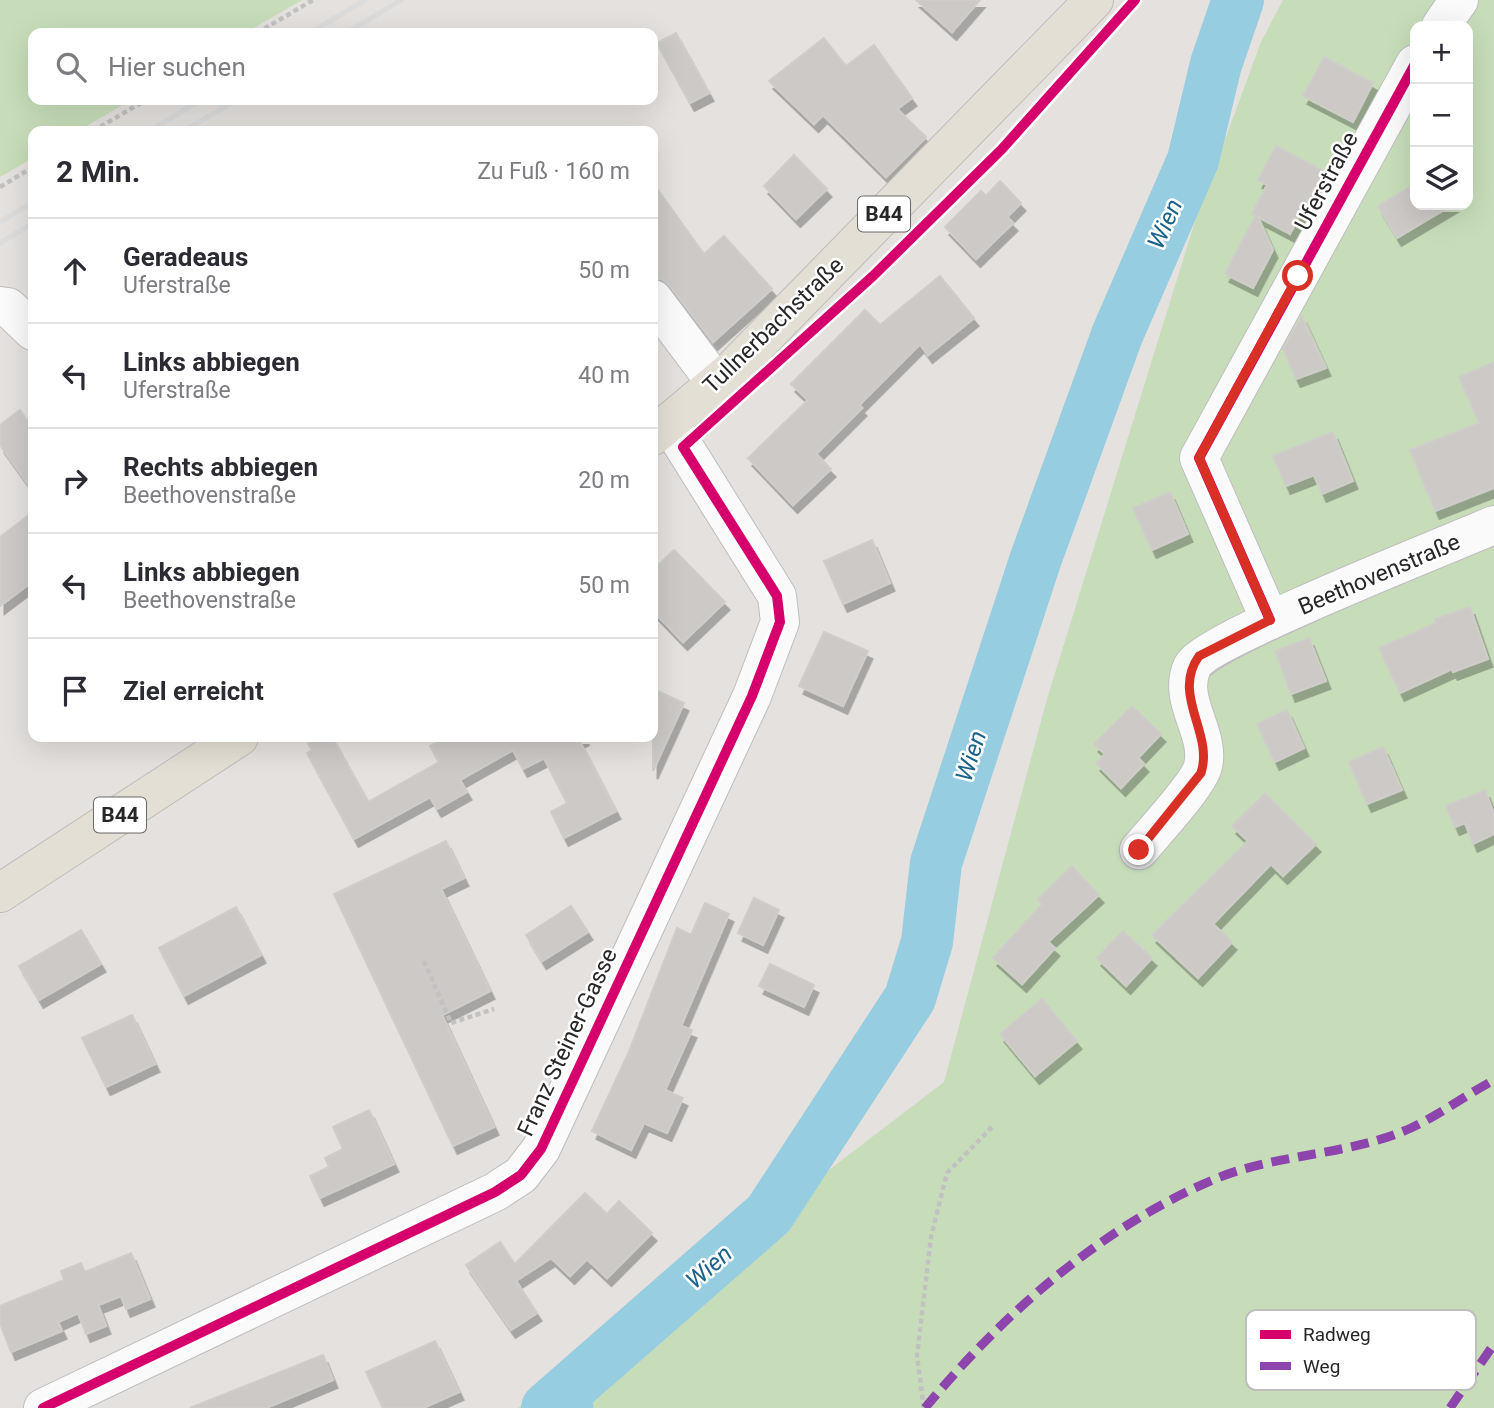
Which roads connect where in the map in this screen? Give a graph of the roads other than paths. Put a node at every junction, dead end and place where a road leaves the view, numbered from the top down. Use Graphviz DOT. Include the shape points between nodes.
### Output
graph roads {
  1 [pos="1094,0"];
  2 [pos="1459,0"];
  3 [pos="1444,21"];
  4 [pos="1410,73"];
  5 [pos="0,306"];
  6 [pos="658,306"];
  7 [pos="28,326"];
  8 [pos="716,383"];
  9 [pos="661,430"];
  10 [pos="1494,525"];
  11 [pos="1270,620"];
  12 [pos="231,742"];
  13 [pos="1139,850"];
  14 [pos="4,882"];
  15 [pos="43,1408"];
  1 -- 8 [label="main road, Tullnerbachstraße / B44"];
  2 -- 3 [label="street"];
  4 -- 11 [label="street, Uferstraße" via="1199,458"];
  5 -- 7 [label="street" via="8,307"];
  6 -- 8 [label="street"];
  8 -- 9 [label="main road, Tullnerbachstraße / B44"];
  9 -- 15 [label="street, Franz Steiner-Gasse" via="777,596 779,622 752,696 541,1149 521,1175 495,1192"];
  10 -- 11 [label="street, Beethovenstraße"];
  11 -- 13 [label="street, Beethovenstraße" via="1199,656 1193,665 1189,700 1204,749 1201,773"];
  12 -- 14 [label="main road, B44"];
}
